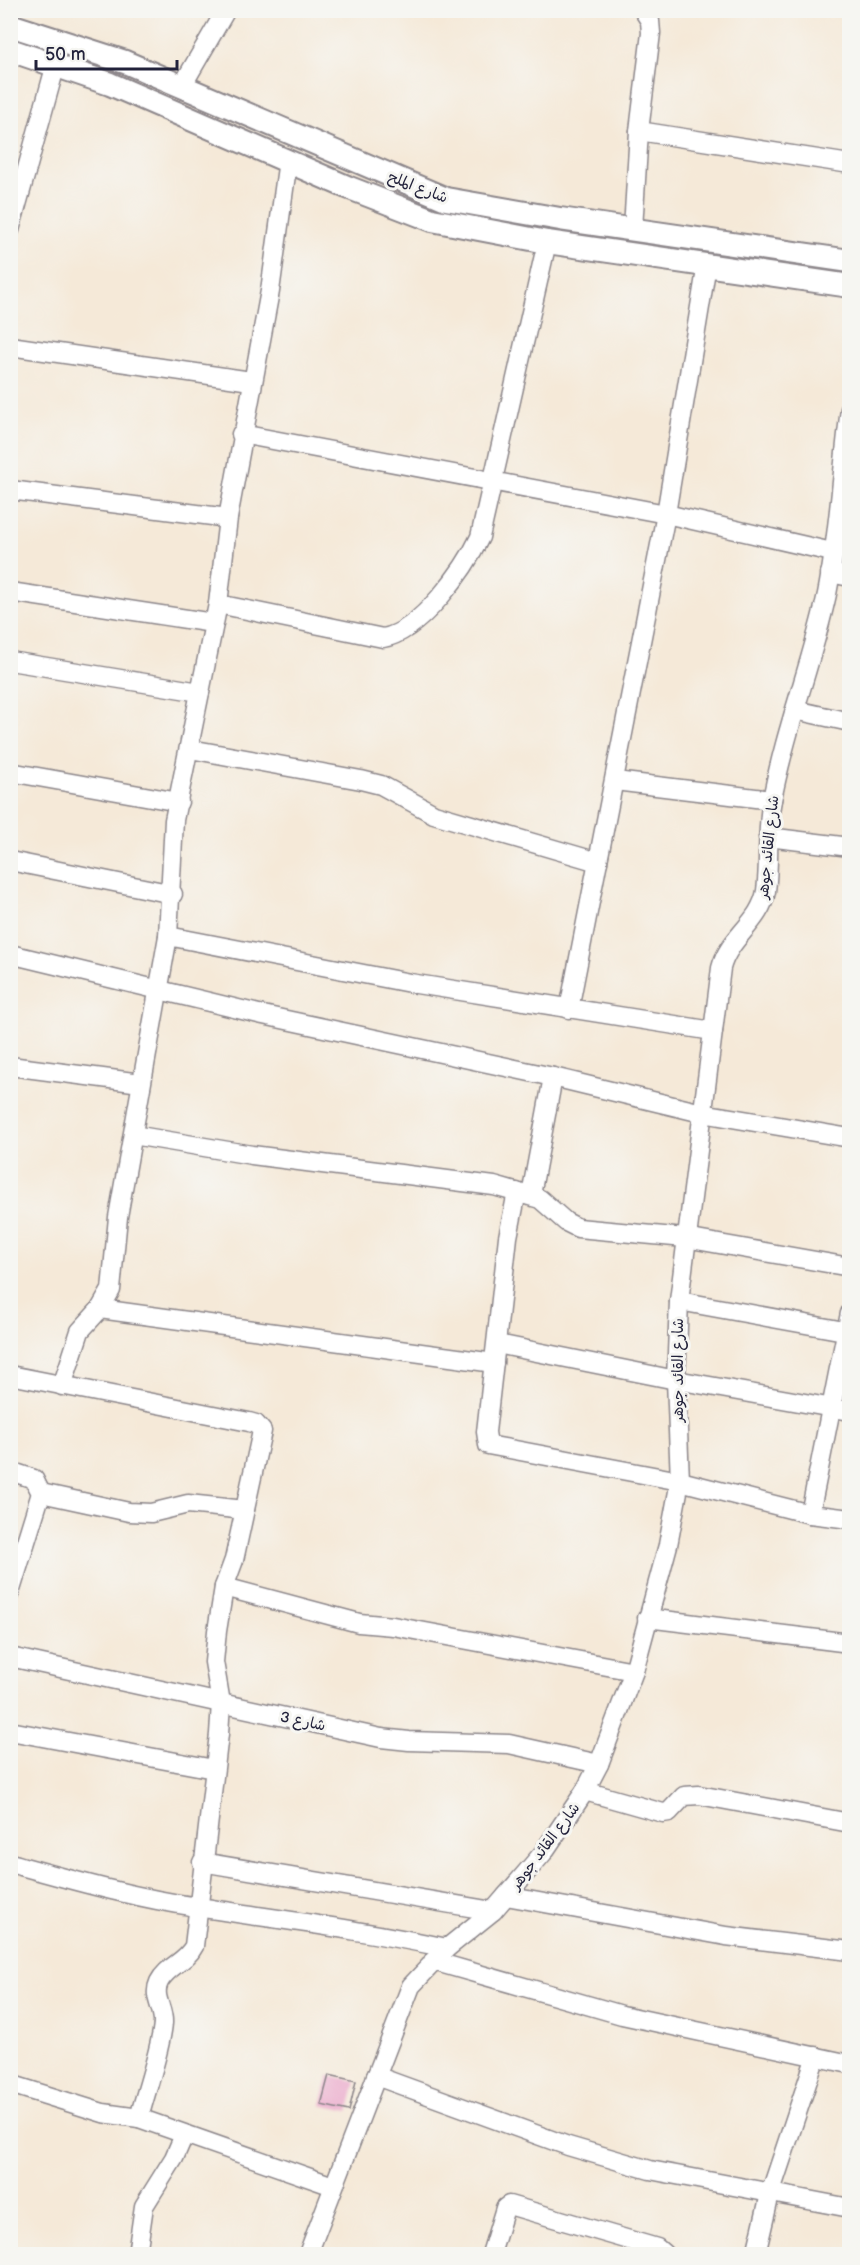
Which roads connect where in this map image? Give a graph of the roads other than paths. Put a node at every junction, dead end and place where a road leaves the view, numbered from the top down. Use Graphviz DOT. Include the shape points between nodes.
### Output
graph roads {
  1 [pos="226,10"];
  2 [pos="643,10"];
  3 [pos="10,25"];
  4 [pos="10,50"];
  5 [pos="56,64"];
  6 [pos="182,86"];
  7 [pos="639,131"];
  8 [pos="288,160"];
  9 [pos="849,164"];
  10 [pos="633,229"];
  11 [pos="10,230"];
  12 [pos="547,242"];
  13 [pos="849,261"];
  14 [pos="707,264"];
  15 [pos="849,286"];
  16 [pos="10,346"];
  17 [pos="251,381"];
  18 [pos="849,409"];
  19 [pos="241,434"];
  20 [pos="494,482"];
  21 [pos="10,490"];
  22 [pos="666,514"];
  23 [pos="228,518"];
  24 [pos="832,552"];
  25 [pos="830,573"];
  26 [pos="849,577"];
  27 [pos="10,592"];
  28 [pos="218,604"];
  29 [pos="213,623"];
  30 [pos="10,661"];
  31 [pos="200,692"];
  32 [pos="795,710"];
  33 [pos="849,722"];
  34 [pos="190,749"];
  35 [pos="10,772"];
  36 [pos="615,781"];
  37 [pos="772,800"];
  38 [pos="179,801"];
  39 [pos="768,837"];
  40 [pos="849,847"];
  41 [pos="10,861"];
  42 [pos="598,862"];
  43 [pos="172,894"];
  44 [pos="168,936"];
  45 [pos="10,954"];
  46 [pos="157,990"];
  47 [pos="569,1009"];
  48 [pos="713,1031"];
  49 [pos="10,1066"];
  50 [pos="553,1077"];
  51 [pos="141,1083"];
  52 [pos="702,1113"];
  53 [pos="133,1135"];
  54 [pos="849,1138"];
  55 [pos="524,1194"];
  56 [pos="686,1238"];
  57 [pos="849,1267"];
  58 [pos="679,1301"];
  59 [pos="100,1309"];
  60 [pos="848,1326"];
  61 [pos="497,1344"];
  62 [pos="494,1363"];
  63 [pos="10,1375"];
  64 [pos="676,1380"];
  65 [pos="62,1386"];
  66 [pos="830,1407"];
  67 [pos="849,1411"];
  68 [pos="10,1471"];
  69 [pos="680,1481"];
  70 [pos="41,1493"];
  71 [pos="245,1510"];
  72 [pos="810,1514"];
  73 [pos="849,1519"];
  74 [pos="224,1587"];
  75 [pos="10,1593"];
  76 [pos="647,1618"];
  77 [pos="849,1643"];
  78 [pos="10,1657"];
  79 [pos="634,1671"];
  80 [pos="221,1703"];
  81 [pos="10,1731"];
  82 [pos="599,1764"];
  83 [pos="214,1769"];
  84 [pos="585,1791"];
  85 [pos="849,1823"];
  86 [pos="202,1862"];
  87 [pos="10,1863"];
  88 [pos="506,1896"];
  89 [pos="198,1907"];
  90 [pos="493,1911"];
  91 [pos="447,1948"];
  92 [pos="849,1950"];
  93 [pos="433,1961"];
  94 [pos="816,2056"];
  95 [pos="849,2064"];
  96 [pos="376,2076"];
  97 [pos="10,2084"];
  98 [pos="139,2118"];
  99 [pos="184,2134"];
  100 [pos="333,2186"];
  101 [pos="770,2194"];
  102 [pos="849,2208"];
  103 [pos="137,2254"];
  104 [pos="308,2254"];
  105 [pos="491,2254"];
  106 [pos="664,2254"];
  107 [pos="756,2254"];
  1 -- 6 [label="street"];
  2 -- 7 [label="street" via="651,33"];
  3 -- 6 [label="street, شارع الملح" via="70,42"];
  4 -- 5 [label="street, شارع الملح"];
  5 -- 8 [label="street, شارع الملح"];
  5 -- 11 [label="street"];
  6 -- 10 [label="street, شارع الملح" via="446,199"];
  7 -- 9 [label="street"];
  7 -- 10 [label="street"];
  8 -- 12 [label="street, شارع الملح" via="432,220"];
  8 -- 17 [label="street" via="270,291"];
  10 -- 13 [label="street, شارع الملح"];
  12 -- 14 [label="street, شارع الملح"];
  12 -- 20 [label="street"];
  14 -- 15 [label="street, شارع الملح"];
  14 -- 22 [label="street"];
  16 -- 17 [label="street"];
  17 -- 19 [label="street"];
  18 -- 24 [label="street, شارع القائد جوهر"];
  19 -- 20 [label="street"];
  19 -- 23 [label="street"];
  20 -- 22 [label="street"];
  20 -- 28 [label="street" via="480,537 459,575 404,631 393,636 374,637"];
  21 -- 23 [label="street"];
  22 -- 24 [label="street"];
  22 -- 36 [label="street"];
  23 -- 28 [label="street"];
  24 -- 25 [label="street, شارع القائد جوهر"];
  25 -- 26 [label="street"];
  25 -- 32 [label="street, شارع القائد جوهر" via="816,640"];
  27 -- 29 [label="street"];
  28 -- 29 [label="street"];
  29 -- 31 [label="street"];
  30 -- 31 [label="street"];
  31 -- 34 [label="street"];
  32 -- 33 [label="street"];
  32 -- 37 [label="street, شارع القائد جوهر"];
  34 -- 38 [label="street"];
  34 -- 42 [label="street" via="371,783 443,817"];
  35 -- 38 [label="street"];
  36 -- 37 [label="street"];
  36 -- 42 [label="street"];
  37 -- 39 [label="street, شارع القائد جوهر"];
  38 -- 43 [label="street" via="171,854"];
  39 -- 40 [label="street"];
  39 -- 48 [label="street, شارع القائد جوهر" via="766,891 761,908 724,957"];
  41 -- 43 [label="street"];
  42 -- 47 [label="street"];
  43 -- 44 [label="street"];
  44 -- 46 [label="street"];
  44 -- 47 [label="street"];
  45 -- 46 [label="street"];
  46 -- 50 [label="street"];
  46 -- 51 [label="street"];
  47 -- 48 [label="street"];
  48 -- 52 [label="street, شارع القائد جوهر"];
  49 -- 51 [label="street"];
  50 -- 52 [label="street"];
  50 -- 55 [label="street"];
  51 -- 53 [label="street"];
  52 -- 54 [label="street"];
  52 -- 56 [label="street, شارع القائد جوهر"];
  53 -- 55 [label="street" via="494,1186"];
  53 -- 59 [label="street" via="118,1217 111,1290"];
  55 -- 56 [label="street" via="540,1199 578,1228"];
  55 -- 61 [label="street" via="508,1237"];
  56 -- 57 [label="street"];
  56 -- 58 [label="street, شارع القائد جوهر"];
  58 -- 60 [label="street"];
  58 -- 64 [label="street, شارع القائد جوهر"];
  59 -- 62 [label="street"];
  59 -- 65 [label="street" via="80,1331"];
  60 -- 66 [label="street"];
  61 -- 62 [label="street"];
  61 -- 64 [label="street"];
  62 -- 69 [label="street" via="488,1445"];
  63 -- 65 [label="street"];
  64 -- 66 [label="street"];
  64 -- 69 [label="street, شارع القائد جوهر"];
  65 -- 71 [label="street" via="256,1424 262,1437"];
  66 -- 67 [label="street"];
  66 -- 72 [label="street"];
  68 -- 70 [label="street" via="34,1479"];
  69 -- 72 [label="street"];
  69 -- 76 [label="street, شارع القائد جوهر" via="668,1545"];
  70 -- 71 [label="street" via="129,1512 151,1513 188,1504"];
  70 -- 75 [label="street"];
  71 -- 74 [label="street"];
  72 -- 73 [label="street"];
  74 -- 79 [label="street" via="359,1623"];
  74 -- 80 [label="street" via="214,1662"];
  76 -- 77 [label="street"];
  76 -- 79 [label="street, شارع القائد جوهر"];
  78 -- 80 [label="street, شارع 3"];
  79 -- 82 [label="street, شارع القائد جوهر"];
  80 -- 82 [label="street, شارع 3" via="381,1738 508,1744"];
  80 -- 83 [label="street"];
  81 -- 83 [label="street"];
  82 -- 84 [label="street, شارع القائد جوهر"];
  83 -- 86 [label="street"];
  84 -- 85 [label="street" via="663,1813 684,1796 699,1795"];
  84 -- 88 [label="street, شارع القائد جوهر" via="543,1853"];
  86 -- 89 [label="street"];
  86 -- 90 [label="street"];
  87 -- 89 [label="street"];
  88 -- 90 [label="street, شارع القائد جوهر"];
  88 -- 92 [label="street" via="726,1936"];
  89 -- 91 [label="street"];
  89 -- 98 [label="street" via="194,1946 169,1970 156,1993 163,2022"];
  90 -- 91 [label="street, شارع القائد جوهر"];
  91 -- 93 [label="street, شارع القائد جوهر"];
  93 -- 94 [label="street" via="622,2015"];
  93 -- 96 [label="street, شارع القائد جوهر" via="403,2001"];
  94 -- 95 [label="street"];
  94 -- 101 [label="street"];
  96 -- 100 [label="street, شارع القائد جوهر"];
  96 -- 101 [label="street" via="568,2146 650,2170"];
  97 -- 98 [label="street" via="103,2112"];
  98 -- 99 [label="street"];
  99 -- 100 [label="street"];
  99 -- 103 [label="street" via="174,2158 144,2205"];
  100 -- 104 [label="street, شارع القائد جوهر"];
  101 -- 102 [label="street"];
  101 -- 107 [label="street"];
  105 -- 106 [label="street" via="509,2205 657,2248"];
}
